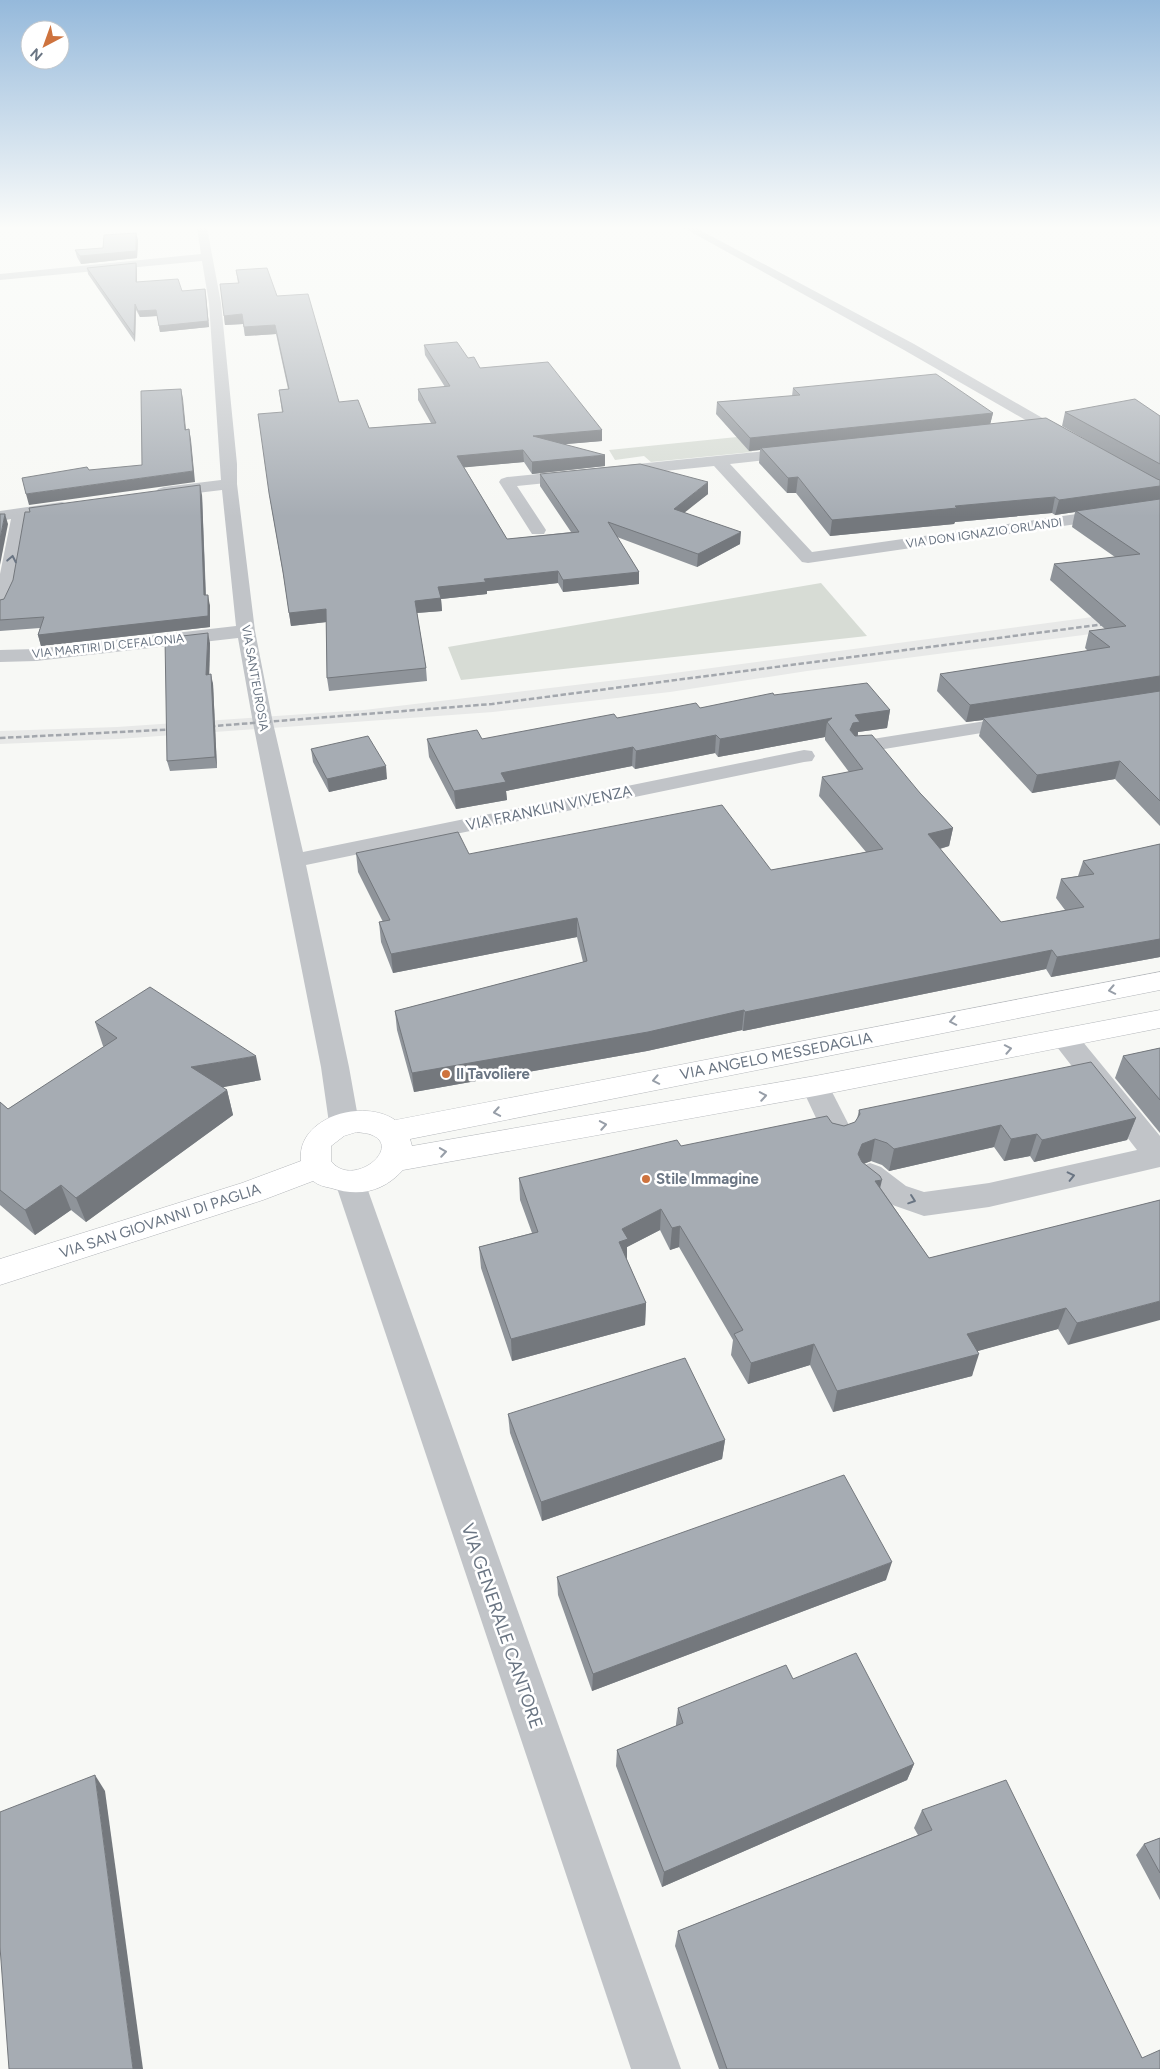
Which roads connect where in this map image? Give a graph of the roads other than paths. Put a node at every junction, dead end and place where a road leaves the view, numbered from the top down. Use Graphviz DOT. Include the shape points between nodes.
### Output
graph roads {
  1 [pos="217,325"];
  2 [pos="868,325"];
  3 [pos="1044,426"];
  4 [pos="1025,428"];
  5 [pos="1078,444"];
  6 [pos="817,450"];
  7 [pos="718,461"];
  8 [pos="229,484"];
  9 [pos="146,494"];
  10 [pos="79,504"];
  11 [pos="1160,507"];
  12 [pos="20,513"];
  13 [pos="0,516"];
  14 [pos="538,530"];
  15 [pos="0,605"];
  16 [pos="246,631"];
  17 [pos="0,656"];
  18 [pos="1034,720"];
  19 [pos="860,746"];
  20 [pos="804,756"];
  21 [pos="293,861"];
  22 [pos="1160,981"];
  23 [pos="1160,1019"];
  24 [pos="1064,1038"];
  25 [pos="815,1086"];
  26 [pos="344,1123"];
  27 [pos="840,1135"];
  28 [pos="393,1146"];
  29 [pos="334,1175"];
  30 [pos="870,1175"];
  31 [pos="0,1272"];
  32 [pos="656,2069"];
  1 -- 8 [label="street, VIA SANT'EUROSIA"];
  2 -- 3 [label="street"];
  3 -- 4 [label="street"];
  3 -- 5 [label="street"];
  6 -- 7 [label="street"];
  7 -- 11 [label="street, VIA DON IGNAZIO ORLANDI" via="808,558"];
  7 -- 14 [label="street" via="507,482"];
  8 -- 9 [label="street"];
  8 -- 16 [label="street, VIA SANT'EUROSIA"];
  10 -- 12 [label="street"];
  12 -- 13 [label="street"];
  15 -- 12 [label="street, one-way"];
  16 -- 17 [label="street, VIA MARTIRI DI CEFALONIA" via="36,655"];
  16 -- 21 [label="street, VIA SANT'EUROSIA" via="262,723"];
  18 -- 19 [label="street"];
  20 -- 21 [label="street, VIA FRANKLIN VIVENZA"];
  21 -- 26 [label="street, VIA SANT'EUROSIA"];
  22 -- 28 [label="main road, VIA ANGELO MESSEDAGLIA, one-way" via="520,1108"];
  23 -- 24 [label="main road"];
  25 -- 24 [label="main road, one-way"];
  30 -- 24 [label="street, one-way" via="895,1194 924,1204 990,1196 1159,1156"];
  25 -- 27 [label="street"];
  28 -- 25 [label="main road, one-way"];
  26 -- 28 [label="main road" via="370,1122 382,1126"];
  26 -- 29 [label="main road" via="322,1137 316,1147 315,1157"];
  28 -- 29 [label="main road" via="387,1169 377,1176"];
  29 -- 31 [label="main road, VIA SAN GIOVANNI DI PAGLIA" via="252,1192"];
  29 -- 32 [label="street, VIA GENERALE CANTORE"];
}
